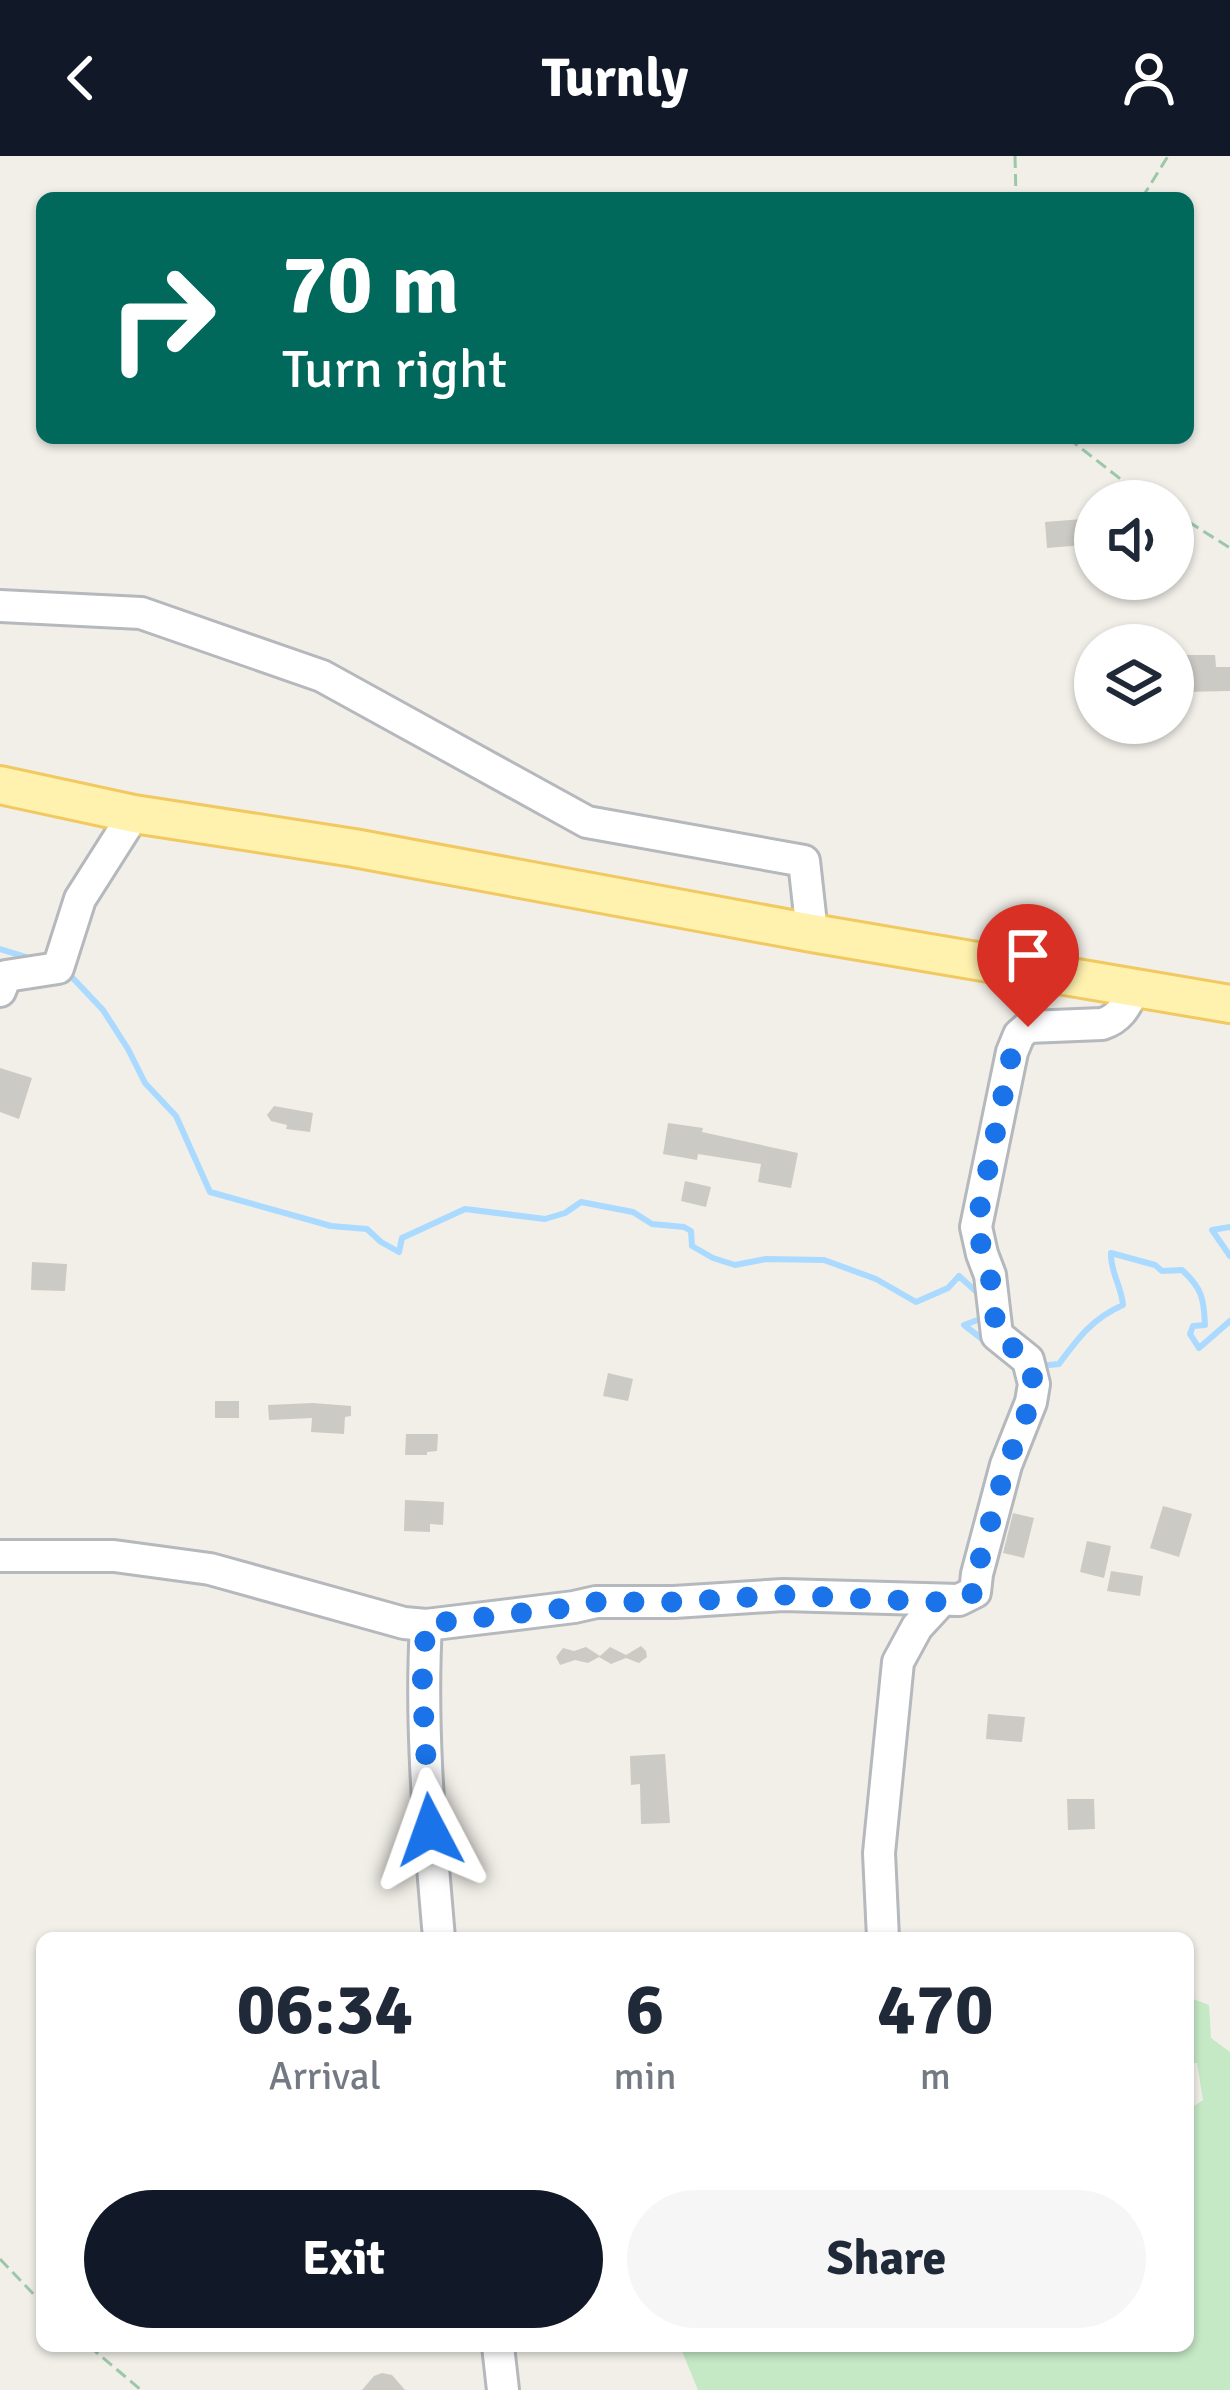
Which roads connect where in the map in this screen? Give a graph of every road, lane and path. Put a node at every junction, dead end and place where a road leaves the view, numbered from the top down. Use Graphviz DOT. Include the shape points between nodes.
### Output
graph roads {
  1 [pos="1015,156"];
  2 [pos="1168,156"];
  3 [pos="1016,192"];
  4 [pos="1146,192"];
  5 [pos="1076,444"];
  6 [pos="1122,480"];
  7 [pos="1194,525"];
  8 [pos="1230,548"];
  9 [pos="0,606"];
  10 [pos="0,784"];
  11 [pos="134,814"];
  12 [pos="812,933"];
  13 [pos="1135,988"];
  14 [pos="0,991"];
  15 [pos="1230,1004"];
  16 [pos="0,1556"];
  17 [pos="940,1602"];
  18 [pos="426,1624"];
  19 [pos="438,1932"];
  20 [pos="883,1932"];
  21 [pos="0,2259"];
  22 [pos="36,2297"];
  23 [pos="96,2352"];
  24 [pos="499,2352"];
  25 [pos="141,2390"];
  26 [pos="502,2390"];
  1 -- 3 [label="path"];
  2 -- 4 [label="path"];
  5 -- 6 [label="path"];
  7 -- 8 [label="path"];
  9 -- 12 [label="street" via="141,613 322,676 587,822 804,861"];
  10 -- 11 [label="main road"];
  11 -- 12 [label="main road"];
  11 -- 14 [label="street" via="80,899 58,968 6,976"];
  12 -- 13 [label="main road"];
  13 -- 15 [label="main road"];
  13 -- 17 [label="street" via="1113,1020 1028,1027 1012,1052 976,1227 997,1335 1028,1360 1034,1384 975,1592"];
  16 -- 18 [label="street" via="114,1556 210,1569"];
  17 -- 18 [label="street" via="783,1595 596,1602"];
  17 -- 20 [label="street" via="898,1662 879,1853"];
  18 -- 19 [label="street" via="422,1685"];
  21 -- 22 [label="path"];
  23 -- 25 [label="path"];
  24 -- 26 [label="street"];
}
